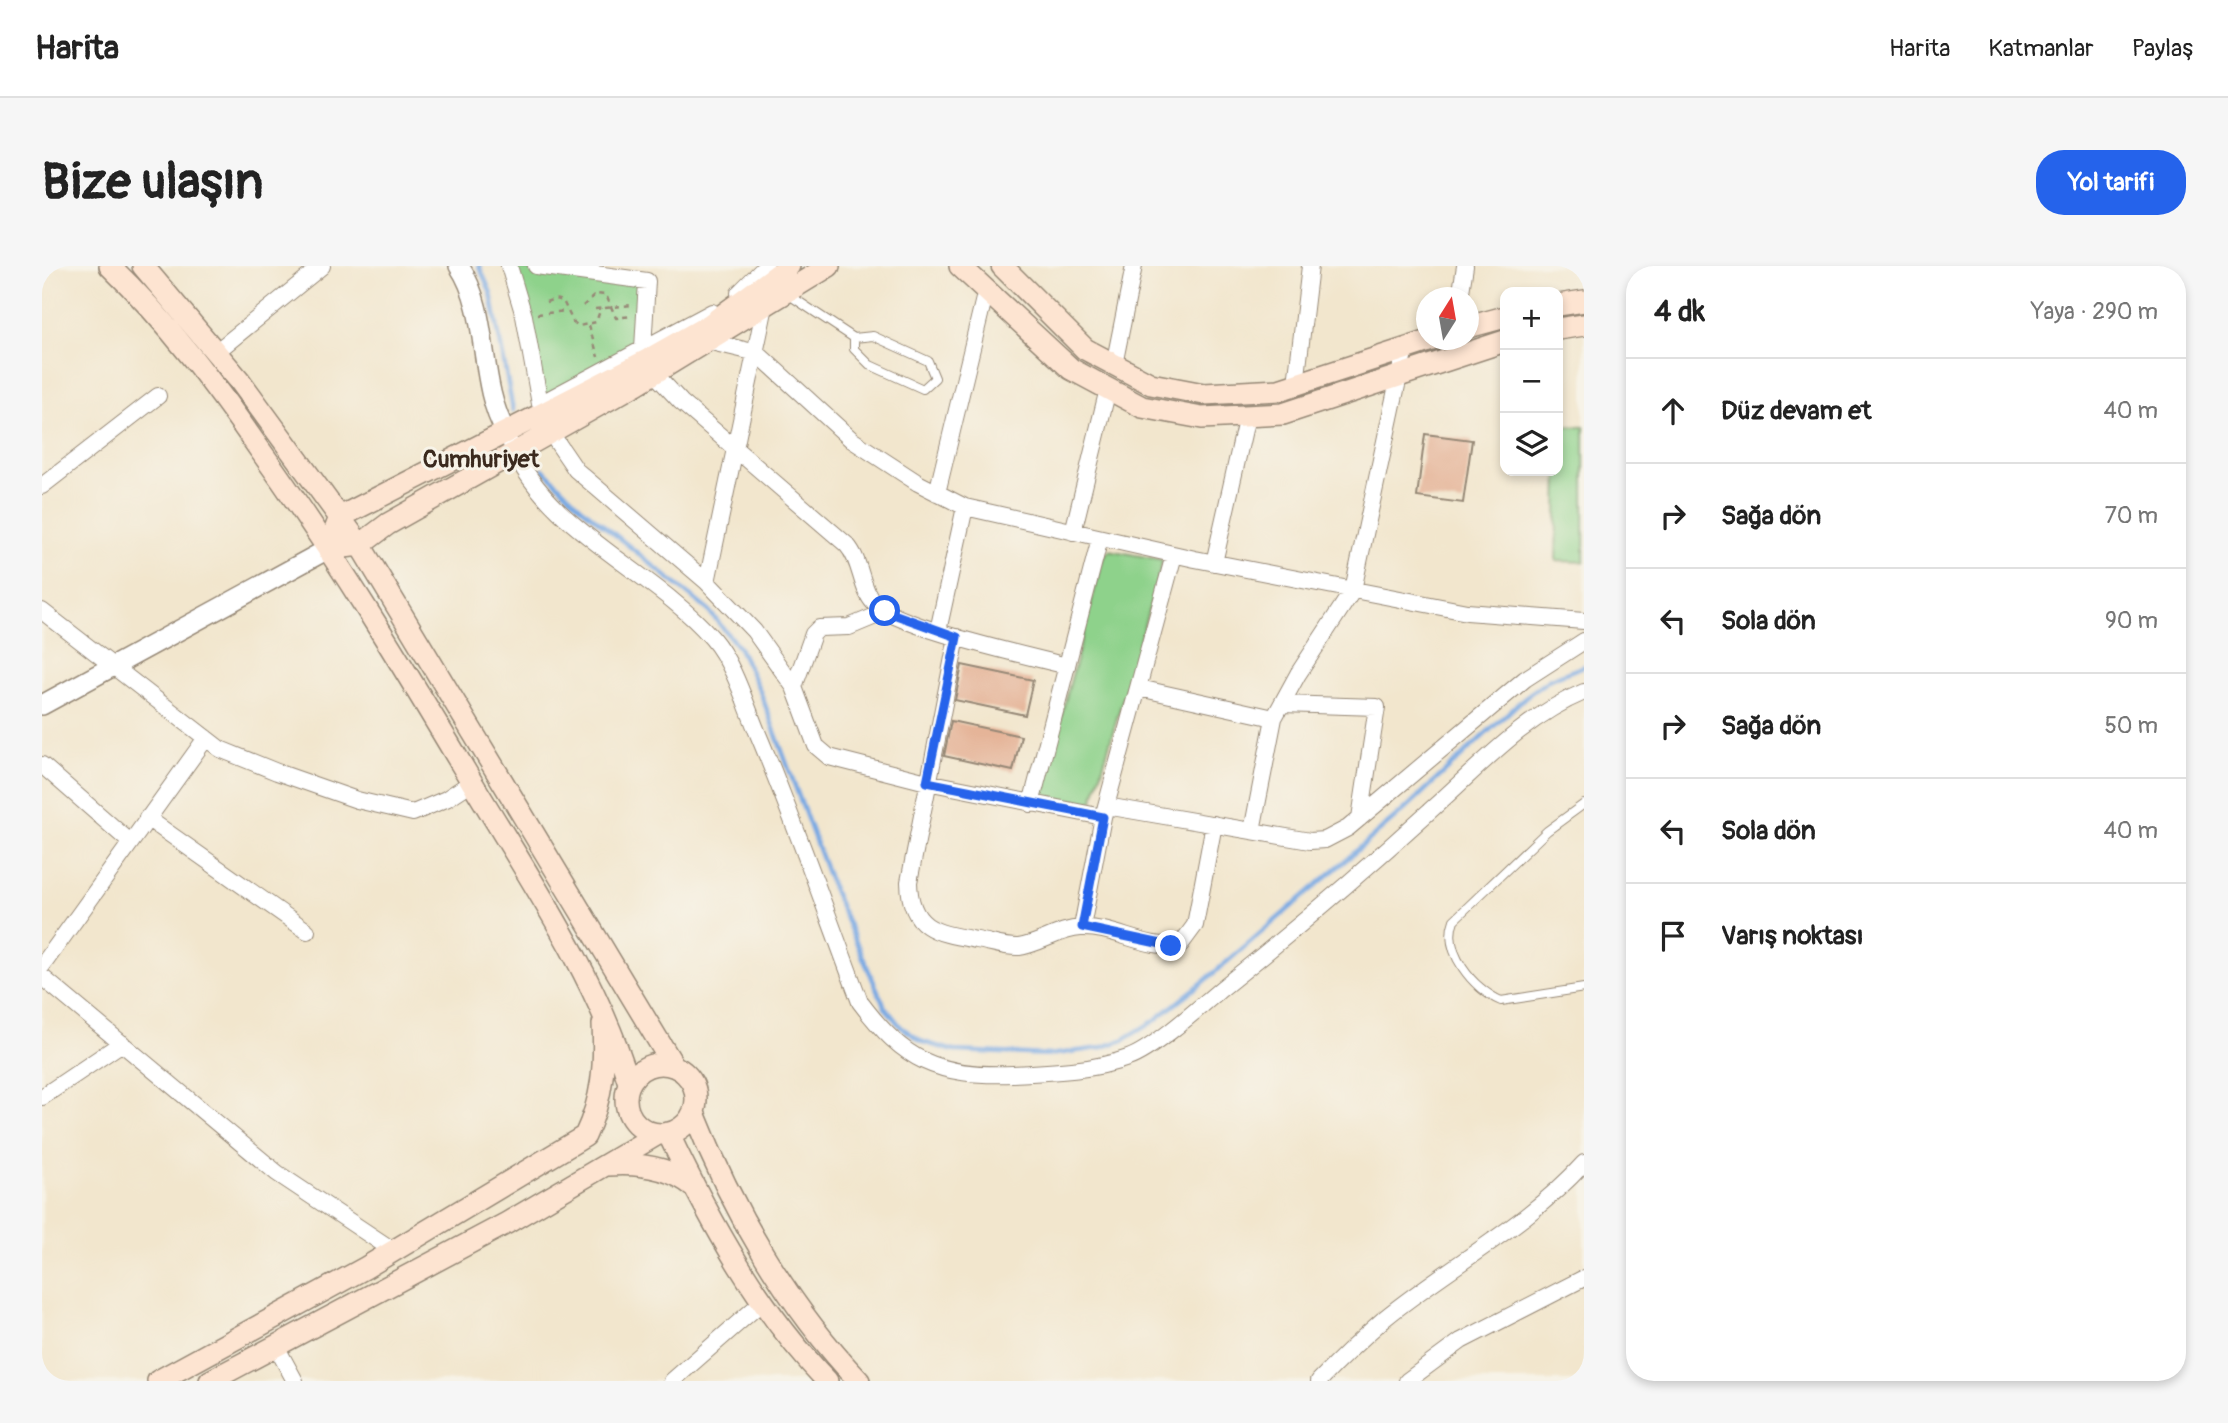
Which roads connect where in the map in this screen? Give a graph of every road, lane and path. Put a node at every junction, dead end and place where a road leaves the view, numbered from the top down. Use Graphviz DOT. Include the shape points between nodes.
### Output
graph roads {
  1 [pos="110,266"];
  2 [pos="143,266"];
  3 [pos="322,266"];
  4 [pos="459,266"];
  5 [pos="509,266"];
  6 [pos="536,266"];
  7 [pos="766,266"];
  8 [pos="789,266"];
  9 [pos="829,266"];
  10 [pos="942,266"];
  11 [pos="1002,266"];
  12 [pos="1134,266"];
  13 [pos="1310,266"];
  14 [pos="1465,266"];
  15 [pos="591,270"];
  16 [pos="973,278"];
  17 [pos="1462,287"];
  18 [pos="786,293"];
  19 [pos="1584,301"];
  20 [pos="546,302"];
  21 [pos="1563,304"];
  22 [pos="583,306"];
  23 [pos="765,306"];
  24 [pos="612,307"];
  25 [pos="601,308"];
  26 [pos="595,309"];
  27 [pos="568,311"];
  28 [pos="524,316"];
  29 [pos="1500,318"];
  30 [pos="1479,324"];
  31 [pos="589,325"];
  32 [pos="1584,325"];
  33 [pos="1563,328"];
  34 [pos="854,338"];
  35 [pos="707,341"];
  36 [pos="1500,343"];
  37 [pos="1416,345"];
  38 [pos="643,348"];
  39 [pos="1405,348"];
  40 [pos="216,352"];
  41 [pos="757,353"];
  42 [pos="1114,365"];
  43 [pos="602,371"];
  44 [pos="654,373"];
  45 [pos="1398,376"];
  46 [pos="1296,384"];
  47 [pos="1108,389"];
  48 [pos="159,397"];
  49 [pos="1247,416"];
  50 [pos="543,417"];
  51 [pos="506,432"];
  52 [pos="734,445"];
  53 [pos="514,453"];
  54 [pos="42,486"];
  55 [pos="937,493"];
  56 [pos="965,507"];
  57 [pos="340,517"];
  58 [pos="1073,532"];
  59 [pos="1100,538"];
  60 [pos="360,545"];
  61 [pos="328,549"];
  62 [pos="1174,555"];
  63 [pos="1214,563"];
  64 [pos="707,582"];
  65 [pos="1353,590"];
  66 [pos="42,611"];
  67 [pos="885,611"];
  68 [pos="1584,621"];
  69 [pos="938,631"];
  70 [pos="957,637"];
  71 [pos="1584,641"];
  72 [pos="1067,666"];
  73 [pos="116,667"];
  74 [pos="794,687"];
  75 [pos="1139,688"];
  76 [pos="1584,692"];
  77 [pos="42,705"];
  78 [pos="1278,711"];
  79 [pos="206,738"];
  80 [pos="42,765"];
  81 [pos="472,782"];
  82 [pos="927,782"];
  83 [pos="1031,804"];
  84 [pos="1584,804"];
  85 [pos="1105,811"];
  86 [pos="147,818"];
  87 [pos="1360,818"];
  88 [pos="1214,824"];
  89 [pos="1252,831"];
  90 [pos="130,842"];
  91 [pos="1082,927"];
  92 [pos="307,931"];
  93 [pos="42,965"];
  94 [pos="42,976"];
  95 [pos="1584,988"];
  96 [pos="603,1015"];
  97 [pos="122,1043"];
  98 [pos="673,1065"];
  99 [pos="628,1091"];
  100 [pos="42,1097"];
  101 [pos="694,1113"];
  102 [pos="663,1134"];
  103 [pos="585,1136"];
  104 [pos="1584,1163"];
  105 [pos="606,1166"];
  106 [pos="694,1188"];
  107 [pos="394,1251"];
  108 [pos="1584,1278"];
  109 [pos="762,1302"];
  110 [pos="276,1346"];
  111 [pos="159,1381"];
  112 [pos="210,1381"];
  113 [pos="295,1381"];
  114 [pos="672,1381"];
  115 [pos="827,1381"];
  116 [pos="859,1381"];
  117 [pos="1319,1381"];
  118 [pos="1407,1381"];
  1 -- 61 [label="main road" via="213,383"];
  2 -- 40 [label="main road"];
  3 -- 40 [label="street"];
  4 -- 51 [label="street" via="478,318 490,387"];
  5 -- 28 [label="street"];
  6 -- 15 [label="street"];
  7 -- 38 [label="street" via="714,311"];
  8 -- 50 [label="main road" via="709,325"];
  9 -- 18 [label="main road"];
  10 -- 16 [label="main road"];
  11 -- 42 [label="main road" via="1085,349"];
  12 -- 42 [label="street"];
  13 -- 46 [label="street"];
  14 -- 17 [label="street"];
  15 -- 38 [label="street" via="647,281"];
  16 -- 47 [label="main road" via="1071,369"];
  16 -- 55 [label="street"];
  18 -- 23 [label="main road"];
  18 -- 34 [label="lane"];
  19 -- 21 [label="main road"];
  20 -- 27 [label="path" via="563,301"];
  22 -- 24 [label="path" via="596,294 606,295"];
  23 -- 35 [label="main road"];
  23 -- 41 [label="street"];
  24 -- 24 [label="path" via="636,304 636,312 616,318"];
  24 -- 25 [label="path"];
  25 -- 26 [label="path"];
  25 -- 31 [label="path" via="596,322"];
  27 -- 28 [label="path"];
  27 -- 31 [label="path" via="579,326"];
  28 -- 50 [label="street"];
  29 -- 30 [label="main road"];
  31 -- 43 [label="path"];
  32 -- 33 [label="main road"];
  34 -- 34 [label="lane" via="873,337 928,362 935,378 923,389 870,365 854,349"];
  35 -- 41 [label="street"];
  35 -- 44 [label="main road"];
  36 -- 45 [label="main road"];
  37 -- 39 [label="main road"];
  38 -- 43 [label="street"];
  39 -- 45 [label="street"];
  39 -- 46 [label="main road"];
  40 -- 57 [label="main road"];
  41 -- 52 [label="street"];
  41 -- 55 [label="street" via="852,440"];
  42 -- 46 [label="main road" via="1151,384 1204,394 1279,390"];
  43 -- 50 [label="street"];
  44 -- 50 [label="main road"];
  44 -- 52 [label="street"];
  45 -- 49 [label="main road" via="1283,414"];
  45 -- 65 [label="street"];
  47 -- 49 [label="main road" via="1143,407 1202,418"];
  47 -- 58 [label="street"];
  48 -- 54 [label="street"];
  49 -- 63 [label="street"];
  50 -- 51 [label="main road"];
  50 -- 53 [label="main road"];
  50 -- 64 [label="street" via="576,470"];
  51 -- 53 [label="street"];
  51 -- 57 [label="main road"];
  52 -- 64 [label="street"];
  52 -- 67 [label="street" via="847,545 856,555 868,594"];
  53 -- 60 [label="main road" via="388,524"];
  53 -- 76 [label="street" via="542,492 595,542 674,601 713,640 734,677 776,776 860,1002 902,1050 927,1064 989,1075 1062,1072 1130,1058 1260,958 1498,747 1552,705"];
  55 -- 56 [label="street"];
  56 -- 58 [label="street"];
  56 -- 69 [label="street"];
  57 -- 60 [label="main road"];
  57 -- 61 [label="main road"];
  58 -- 59 [label="street"];
  59 -- 62 [label="street"];
  59 -- 72 [label="street"];
  60 -- 61 [label="main road"];
  60 -- 98 [label="main road"];
  61 -- 73 [label="street"];
  61 -- 81 [label="main road"];
  62 -- 63 [label="street"];
  62 -- 75 [label="street"];
  63 -- 65 [label="street"];
  64 -- 74 [label="street" via="754,631"];
  65 -- 68 [label="street" via="1467,612"];
  65 -- 78 [label="street"];
  66 -- 73 [label="street"];
  67 -- 69 [label="street"];
  67 -- 74 [label="street" via="849,627 819,628"];
  69 -- 70 [label="street"];
  70 -- 72 [label="street"];
  70 -- 82 [label="street"];
  71 -- 87 [label="street" via="1525,679"];
  72 -- 83 [label="street"];
  73 -- 77 [label="street"];
  73 -- 79 [label="street"];
  74 -- 82 [label="street" via="816,746 829,757"];
  75 -- 78 [label="street"];
  75 -- 85 [label="street"];
  78 -- 87 [label="street" via="1377,707"];
  78 -- 89 [label="street"];
  79 -- 81 [label="street" via="220,749 277,772 357,800 413,813"];
  79 -- 86 [label="street"];
  80 -- 90 [label="street"];
  81 -- 96 [label="main road"];
  82 -- 83 [label="street"];
  82 -- 91 [label="street" via="909,882 909,898 921,923 949,935 1019,947"];
  83 -- 85 [label="street"];
  84 -- 95 [label="lane" via="1547,831 1454,920 1449,932 1467,975 1490,997 1511,1002"];
  85 -- 88 [label="street"];
  85 -- 91 [label="street"];
  86 -- 90 [label="street"];
  86 -- 92 [label="street"];
  87 -- 89 [label="street" via="1325,840"];
  88 -- 89 [label="street"];
  88 -- 91 [label="street" via="1195,925 1181,944 1158,944"];
  90 -- 93 [label="street"];
  94 -- 97 [label="street"];
  96 -- 99 [label="main road"];
  96 -- 103 [label="main road" via="605,1068 597,1110"];
  97 -- 100 [label="street"];
  97 -- 107 [label="street" via="277,1173"];
  98 -- 99 [label="main road" via="643,1068"];
  98 -- 101 [label="main road" via="691,1079 697,1102"];
  99 -- 102 [label="main road" via="627,1109 639,1126"];
  99 -- 103 [label="main road"];
  101 -- 102 [label="main road" via="688,1122"];
  101 -- 116 [label="main road" via="744,1222 817,1336"];
  102 -- 105 [label="main road"];
  102 -- 106 [label="main road"];
  103 -- 107 [label="main road"];
  104 -- 117 [label="street" via="1466,1262 1387,1317"];
  105 -- 106 [label="main road" via="631,1164 673,1173"];
  105 -- 110 [label="main road"];
  106 -- 109 [label="main road"];
  107 -- 111 [label="main road"];
  108 -- 118 [label="street" via="1461,1341"];
  109 -- 114 [label="street"];
  109 -- 115 [label="main road"];
  110 -- 112 [label="main road"];
  110 -- 113 [label="street"];
}
